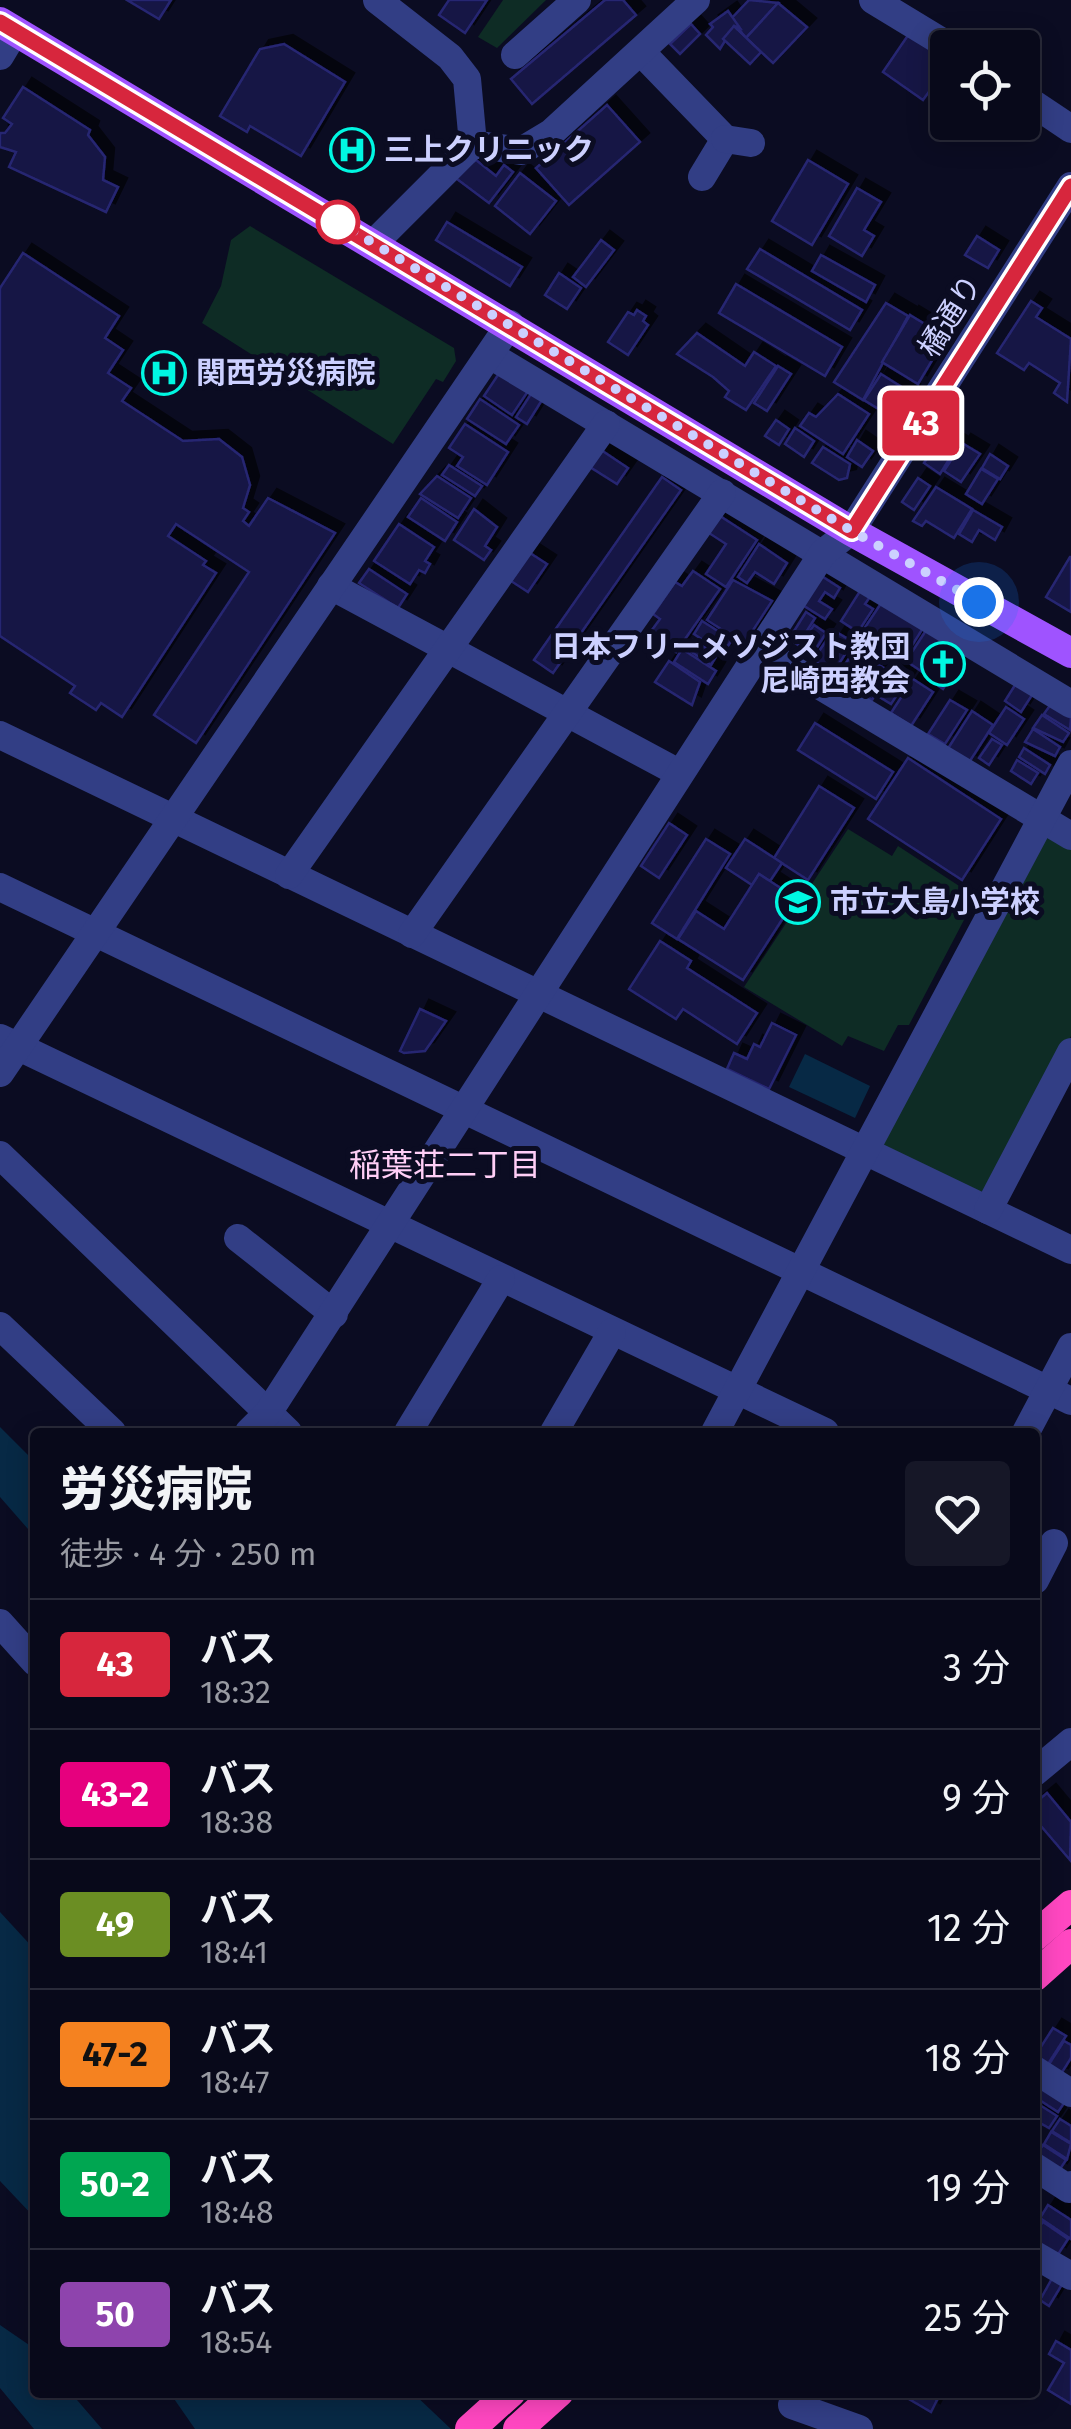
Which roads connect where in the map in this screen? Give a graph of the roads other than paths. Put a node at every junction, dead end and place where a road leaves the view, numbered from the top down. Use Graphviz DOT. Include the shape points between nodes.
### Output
graph roads {
  1 [pos="577,0"];
  2 [pos="873,0"];
  3 [pos="383,2"];
  4 [pos="686,4"];
  5 [pos="930,35"];
  6 [pos="5,36"];
  7 [pos="641,52"];
  8 [pos="515,55"];
  9 [pos="1040,108"];
  10 [pos="1071,129"];
  11 [pos="472,144"];
  12 [pos="702,178"];
  13 [pos="1071,186"];
  14 [pos="374,243"];
  15 [pos="510,324"];
  16 [pos="490,355"];
  17 [pos="606,424"];
  18 [pos="722,493"];
  19 [pos="852,531"];
  20 [pos="824,554"];
  21 [pos="332,586"];
  22 [pos="448,649"];
  23 [pos="762,651"];
  24 [pos="1071,654"];
  25 [pos="1071,704"];
  26 [pos="567,712"];
  27 [pos="0,735"];
  28 [pos="1071,764"];
  29 [pos="679,773"];
  30 [pos="1042,817"];
  31 [pos="173,820"];
  32 [pos="1071,836"];
  33 [pos="289,875"];
  34 [pos="0,887"];
  35 [pos="96,934"];
  36 [pos="412,934"];
  37 [pos="541,994"];
  38 [pos="9,1042"];
  39 [pos="1071,1052"];
  40 [pos="0,1073"];
  41 [pos="465,1110"];
  42 [pos="866,1152"];
  43 [pos="0,1154"];
  44 [pos="988,1210"];
  45 [pos="392,1226"];
  46 [pos="238,1238"];
  47 [pos="1071,1250"];
  48 [pos="802,1271"];
  49 [pos="501,1279"];
  50 [pos="334,1314"];
  51 [pos="0,1326"];
  52 [pos="612,1332"];
  53 [pos="1071,1347"];
  54 [pos="737,1392"];
  55 [pos="1060,1395"];
  56 [pos="268,1426"];
  57 [pos="108,1428"];
  58 [pos="410,1428"];
  59 [pos="556,1428"];
  60 [pos="717,1428"];
  61 [pos="817,1428"];
  62 [pos="1030,1428"];
  63 [pos="1053,1543"];
  64 [pos="1040,1570"];
  65 [pos="0,1623"];
  66 [pos="30,1656"];
  67 [pos="1071,1742"];
  68 [pos="1040,1768"];
  69 [pos="1071,1905"];
  70 [pos="1040,1932"];
  71 [pos="1071,1944"];
  72 [pos="1040,1972"];
  73 [pos="1040,2073"];
  74 [pos="1071,2093"];
  75 [pos="1040,2170"];
  76 [pos="1071,2185"];
  77 [pos="1040,2258"];
  78 [pos="1071,2276"];
  79 [pos="504,2398"];
  80 [pos="552,2398"];
  81 [pos="782,2399"];
  82 [pos="470,2429"];
  83 [pos="518,2429"];
  84 [pos="829,2429"];
  85 [pos="860,2429"];
  1 -- 8 [label="street"];
  2 -- 5 [label="street"];
  3 -- 11 [label="street" via="467,79"];
  4 -- 7 [label="street"];
  6 -- 14 [label="main road"];
  7 -- 11 [label="street" via="551,133 521,151"];
  7 -- 12 [label="street" via="738,141"];
  9 -- 10 [label="street"];
  11 -- 14 [label="street"];
  13 -- 19 [label="street, 橘通り"];
  14 -- 15 [label="main road"];
  15 -- 16 [label="street"];
  15 -- 19 [label="main road"];
  16 -- 17 [label="street"];
  16 -- 21 [label="street"];
  17 -- 18 [label="street"];
  17 -- 22 [label="street"];
  18 -- 20 [label="street"];
  18 -- 26 [label="street"];
  19 -- 20 [label="street, 橘通り"];
  19 -- 24 [label="main road"];
  20 -- 23 [label="street, 橘通り"];
  20 -- 25 [label="street"];
  21 -- 22 [label="street"];
  21 -- 31 [label="street"];
  22 -- 26 [label="street"];
  22 -- 33 [label="street"];
  23 -- 29 [label="street, 橘通り"];
  23 -- 30 [label="street"];
  26 -- 29 [label="street"];
  26 -- 36 [label="street"];
  27 -- 31 [label="street"];
  28 -- 30 [label="street"];
  29 -- 37 [label="street, 橘通り"];
  30 -- 32 [label="street"];
  30 -- 42 [label="street"];
  31 -- 33 [label="street"];
  31 -- 35 [label="street"];
  33 -- 36 [label="street"];
  34 -- 35 [label="street"];
  35 -- 38 [label="street"];
  35 -- 41 [label="street"];
  36 -- 37 [label="street"];
  37 -- 41 [label="street, 橘通り"];
  37 -- 42 [label="street"];
  38 -- 40 [label="street"];
  38 -- 45 [label="street"];
  39 -- 44 [label="street"];
  41 -- 45 [label="street, 橘通り"];
  41 -- 48 [label="street"];
  42 -- 44 [label="street"];
  42 -- 48 [label="street"];
  43 -- 56 [label="street"];
  44 -- 47 [label="street"];
  45 -- 49 [label="street"];
  45 -- 50 [label="street, 橘通り"];
  46 -- 50 [label="street"];
  48 -- 54 [label="street"];
  48 -- 55 [label="street"];
  49 -- 52 [label="street"];
  49 -- 58 [label="street"];
  50 -- 56 [label="street, 橘通り"];
  51 -- 57 [label="street"];
  52 -- 54 [label="street"];
  52 -- 59 [label="street"];
  53 -- 55 [label="street"];
  54 -- 60 [label="street"];
  54 -- 61 [label="street"];
  55 -- 62 [label="street"];
  63 -- 64 [label="street"];
  65 -- 66 [label="street"];
  67 -- 68 [label="street"];
  69 -- 70 [label="highway"];
  71 -- 72 [label="highway"];
  73 -- 74 [label="street"];
  75 -- 76 [label="street"];
  77 -- 78 [label="street"];
  79 -- 82 [label="highway"];
  80 -- 83 [label="highway"];
  81 -- 84 [label="street"];
  81 -- 85 [label="street"];
}
